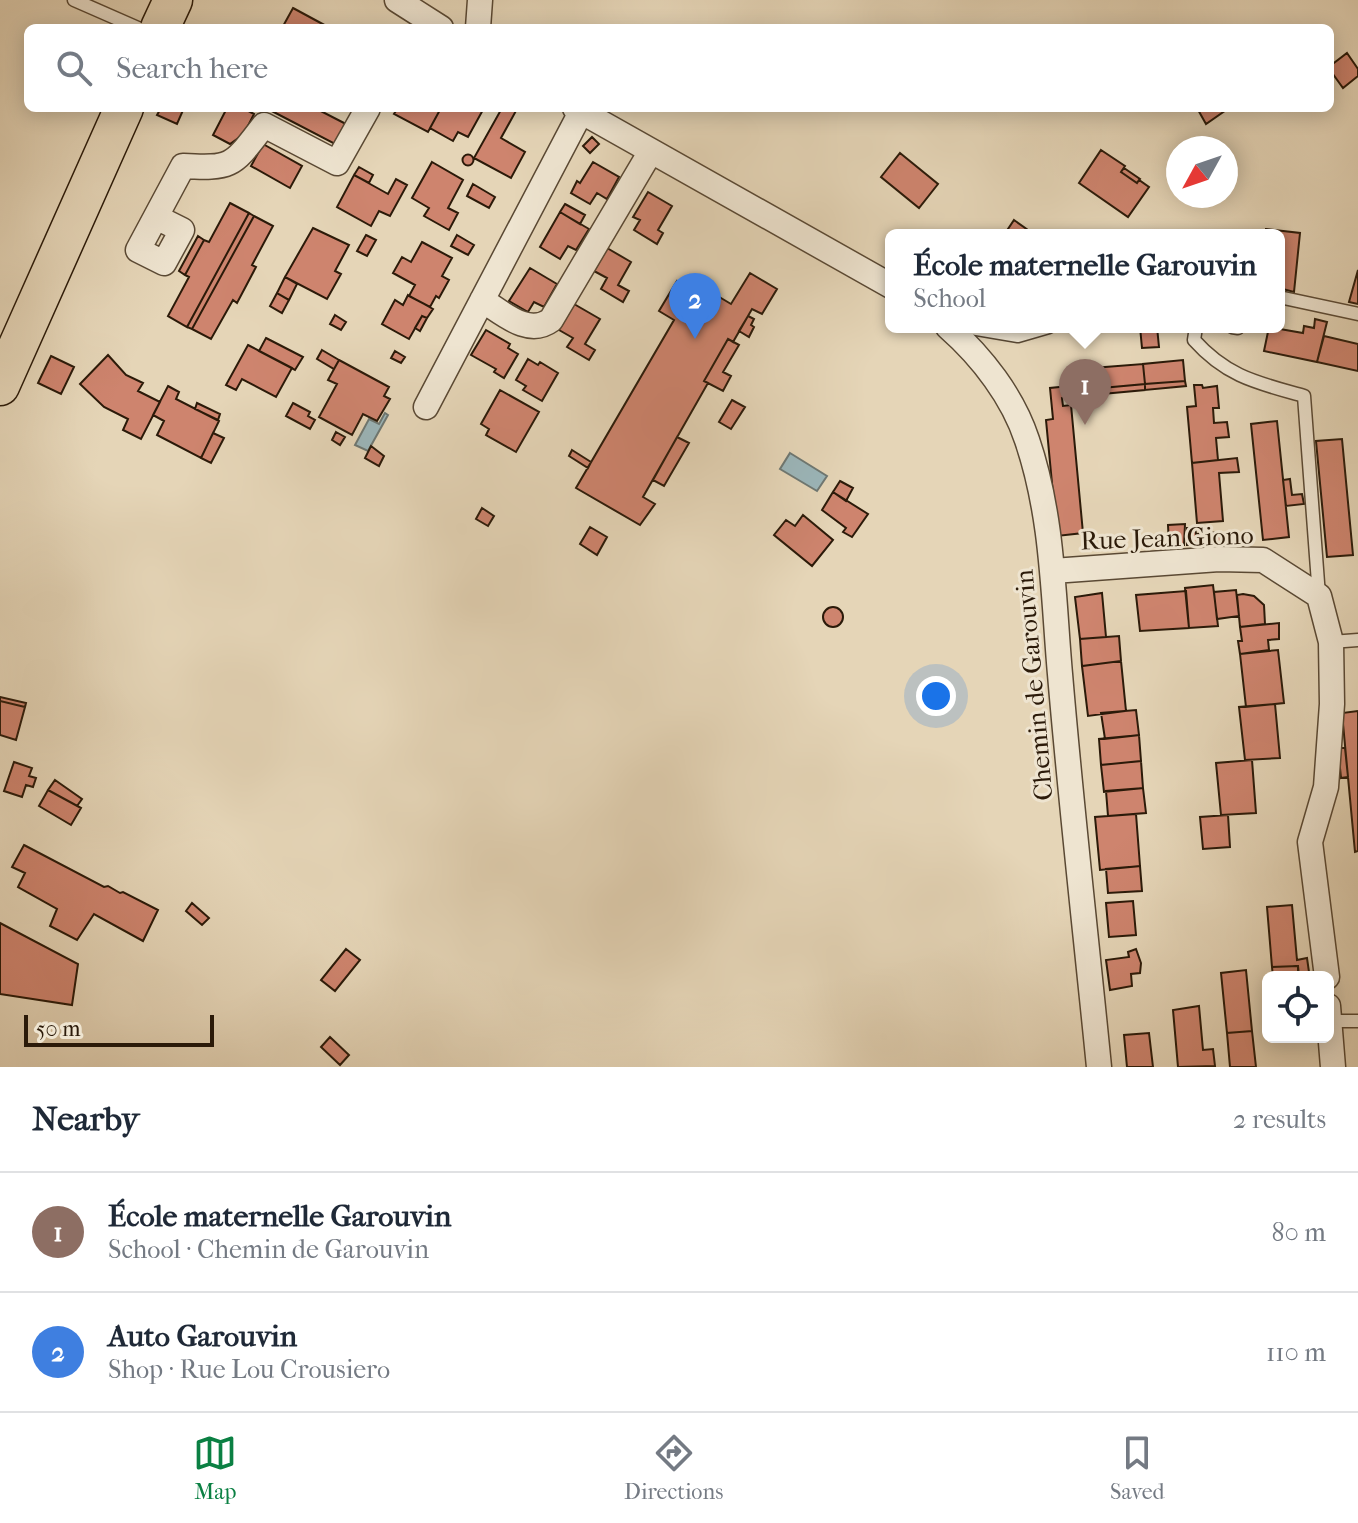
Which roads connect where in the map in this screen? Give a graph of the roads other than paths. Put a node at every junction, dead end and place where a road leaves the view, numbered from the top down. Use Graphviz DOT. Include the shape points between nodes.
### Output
graph roads {
  1 [pos="74,0"];
  2 [pos="173,0"];
  3 [pos="397,0"];
  4 [pos="480,0"];
  5 [pos="426,18"];
  6 [pos="129,24"];
  7 [pos="162,24"];
  8 [pos="478,24"];
  9 [pos="122,112"];
  10 [pos="366,112"];
  11 [pos="577,112"];
  12 [pos="582,112"];
  13 [pos="651,151"];
  14 [pos="156,217"];
  15 [pos="885,283"];
  16 [pos="1285,298"];
  17 [pos="482,300"];
  18 [pos="1358,314"];
  19 [pos="953,333"];
  20 [pos="1000,333"];
  21 [pos="1028,333"];
  22 [pos="1195,333"];
  23 [pos="0,386"];
  24 [pos="426,407"];
  25 [pos="1053,571"];
  26 [pos="1319,596"];
  27 [pos="1358,640"];
  28 [pos="1331,642"];
  29 [pos="1326,971"];
  30 [pos="1334,1014"];
  31 [pos="1358,1021"];
  32 [pos="1331,1043"];
  33 [pos="1099,1067"];
  34 [pos="1333,1067"];
  1 -- 6 [label="lane"];
  2 -- 7 [label="main road"];
  3 -- 5 [label="street"];
  4 -- 8 [label="street"];
  9 -- 23 [label="main road"];
  10 -- 14 [label="street" via="337,163 264,125 239,158 218,168 183,166"];
  11 -- 17 [label="street"];
  12 -- 13 [label="street"];
  13 -- 15 [label="street"];
  13 -- 17 [label="street" via="551,320 530,328"];
  16 -- 18 [label="lane"];
  17 -- 24 [label="street"];
  19 -- 25 [label="street, Chemin de Garouvin" via="1010,400 1027,438 1042,490"];
  20 -- 21 [label="lane"];
  22 -- 26 [label="lane" via="1194,340 1212,360 1247,380 1304,396"];
  25 -- 26 [label="street, Rue Jean Giono" via="1263,560"];
  25 -- 33 [label="street, Chemin de Garouvin"];
  26 -- 28 [label="street"];
  27 -- 28 [label="lane"];
  28 -- 29 [label="street" via="1326,787 1310,842"];
  30 -- 31 [label="lane"];
  32 -- 34 [label="street"];
}
